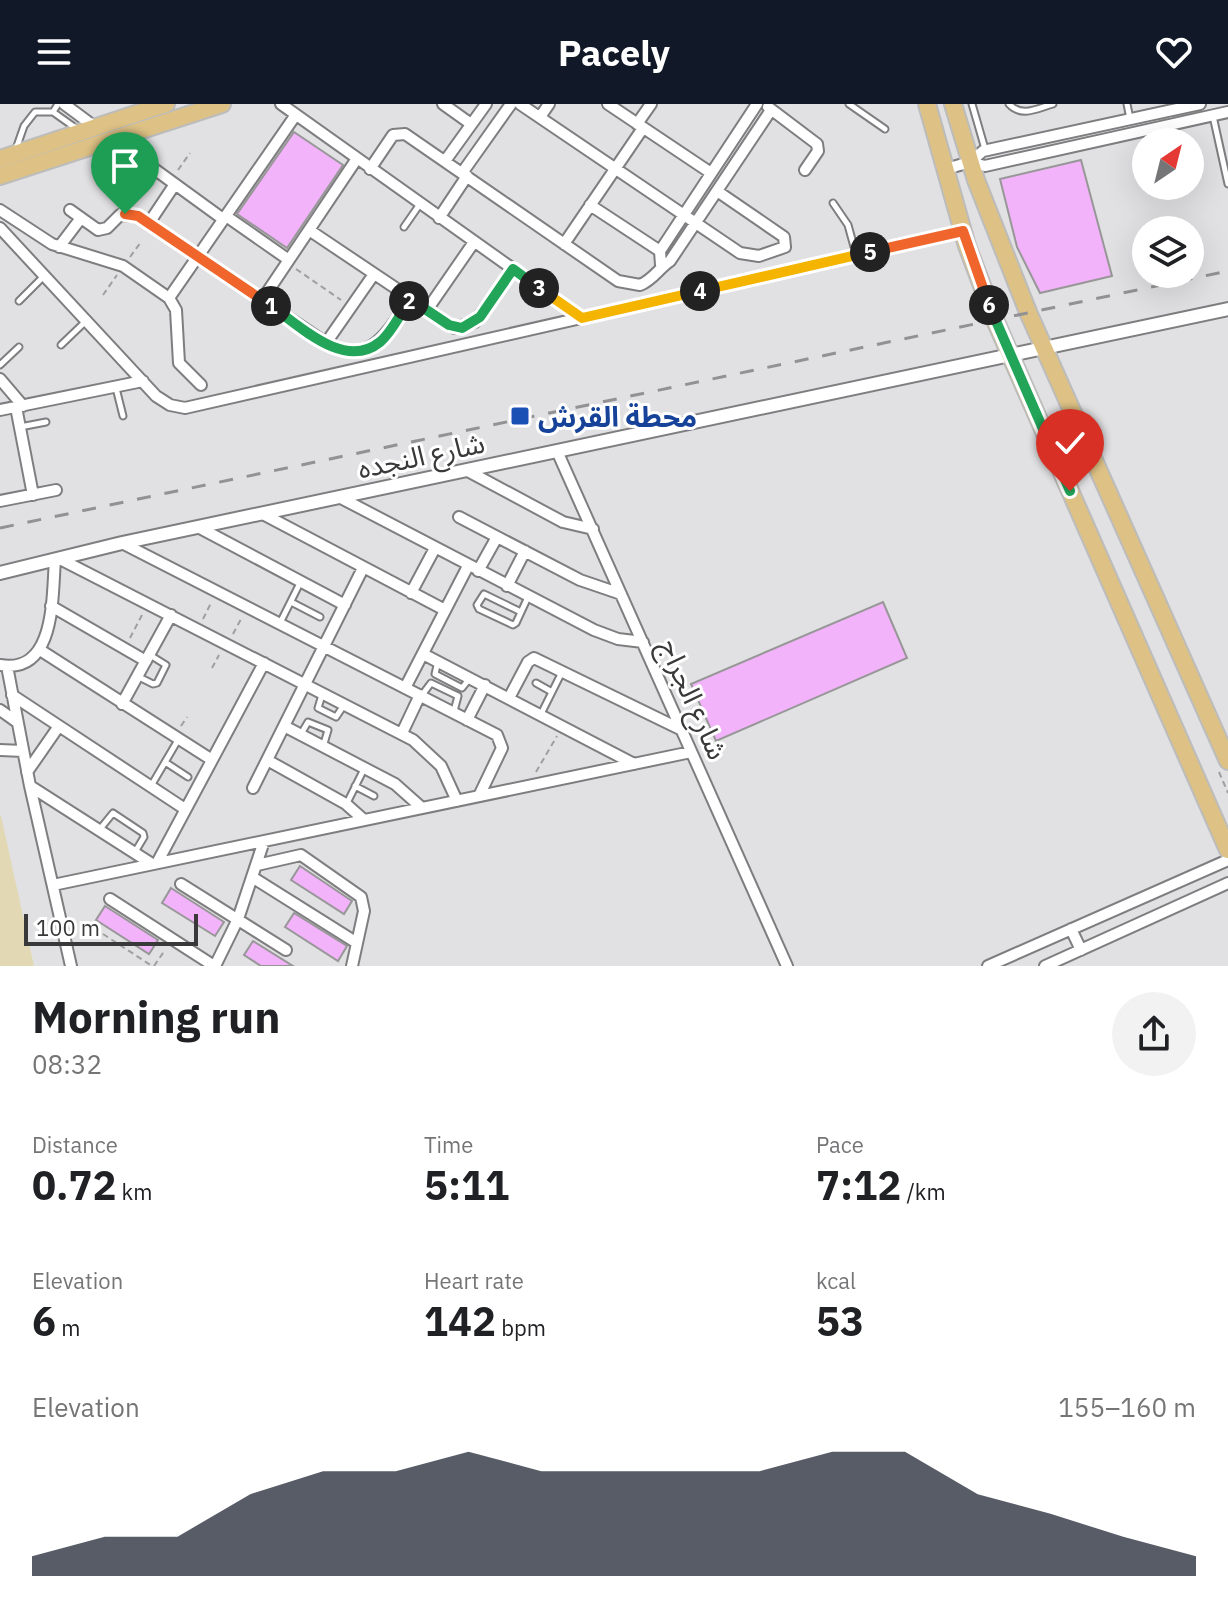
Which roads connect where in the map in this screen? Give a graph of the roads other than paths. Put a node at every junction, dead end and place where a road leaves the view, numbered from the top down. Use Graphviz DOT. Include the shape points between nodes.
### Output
graph roads {
  1 [pos="61,104"];
  2 [pos="166,104"];
  3 [pos="222,104"];
  4 [pos="281,104"];
  5 [pos="443,104"];
  6 [pos="486,104"];
  7 [pos="511,104"];
  8 [pos="520,104"];
  9 [pos="549,104"];
  10 [pos="651,104"];
  11 [pos="849,104"];
  12 [pos="927,104"];
  13 [pos="953,104"];
  14 [pos="972,104"];
  15 [pos="1009,104"];
  16 [pos="1053,104"];
  17 [pos="1127,104"];
  18 [pos="1200,104"];
  19 [pos="613,105"];
  20 [pos="765,106"];
  21 [pos="53,112"];
  22 [pos="1228,112"];
  23 [pos="1213,115"];
  24 [pos="295,116"];
  25 [pos="540,117"];
  26 [pos="1130,119"];
  27 [pos="471,124"];
  28 [pos="640,126"];
  29 [pos="885,129"];
  30 [pos="88,130"];
  31 [pos="113,139"];
  32 [pos="986,150"];
  33 [pos="7,156"];
  34 [pos="356,160"];
  35 [pos="445,161"];
  36 [pos="970,162"];
  37 [pos="615,168"];
  38 [pos="370,169"];
  39 [pos="946,169"];
  40 [pos="805,170"];
  41 [pos="711,173"];
  42 [pos="464,174"];
  43 [pos="0,176"];
  44 [pos="976,180"];
  45 [pos="173,183"];
  46 [pos="1228,184"];
  47 [pos="717,191"];
  48 [pos="833,203"];
  49 [pos="420,204"];
  50 [pos="590,205"];
  51 [pos="0,210"];
  52 [pos="70,210"];
  53 [pos="684,215"];
  54 [pos="81,218"];
  55 [pos="225,218"];
  56 [pos="439,218"];
  57 [pos="149,223"];
  58 [pos="696,223"];
  59 [pos="404,227"];
  60 [pos="309,230"];
  61 [pos="1,232"];
  62 [pos="965,239"];
  63 [pos="474,242"];
  64 [pos="564,244"];
  65 [pos="59,247"];
  66 [pos="660,251"];
  67 [pos="856,255"];
  68 [pos="759,256"];
  69 [pos="198,257"];
  70 [pos="288,262"];
  71 [pos="661,265"];
  72 [pos="513,269"];
  73 [pos="374,274"];
  74 [pos="44,276"];
  75 [pos="764,276"];
  76 [pos="169,298"];
  77 [pos="410,299"];
  78 [pos="262,300"];
  79 [pos="19,301"];
  80 [pos="1228,309"];
  81 [pos="427,310"];
  82 [pos="582,318"];
  83 [pos="86,321"];
  84 [pos="326,343"];
  85 [pos="61,345"];
  86 [pos="19,347"];
  87 [pos="1044,349"];
  88 [pos="1012,355"];
  89 [pos="0,365"];
  90 [pos="143,381"];
  91 [pos="1,382"];
  92 [pos="201,385"];
  93 [pos="116,387"];
  94 [pos="19,406"];
  95 [pos="0,410"];
  96 [pos="123,416"];
  97 [pos="46,422"];
  98 [pos="20,427"];
  99 [pos="557,451"];
  100 [pos="466,470"];
  101 [pos="56,490"];
  102 [pos="33,495"];
  103 [pos="339,497"];
  104 [pos="0,501"];
  105 [pos="261,513"];
  106 [pos="459,517"];
  107 [pos="198,527"];
  108 [pos="593,529"];
  109 [pos="497,537"];
  110 [pos="122,543"];
  111 [pos="435,548"];
  112 [pos="525,551"];
  113 [pos="57,560"];
  114 [pos="363,568"];
  115 [pos="473,568"];
  116 [pos="0,573"];
  117 [pos="300,582"];
  118 [pos="507,586"];
  119 [pos="411,593"];
  120 [pos="621,594"];
  121 [pos="529,597"];
  122 [pos="291,602"];
  123 [pos="345,605"];
  124 [pos="51,606"];
  125 [pos="445,610"];
  126 [pos="521,612"];
  127 [pos="171,615"];
  128 [pos="320,617"];
  129 [pos="280,623"];
  130 [pos="643,642"];
  131 [pos="324,646"];
  132 [pos="40,650"];
  133 [pos="423,654"];
  134 [pos="147,658"];
  135 [pos="264,663"];
  136 [pos="4,665"];
  137 [pos="563,671"];
  138 [pos="137,676"];
  139 [pos="536,683"];
  140 [pos="305,684"];
  141 [pos="485,685"];
  142 [pos="405,688"];
  143 [pos="552,692"];
  144 [pos="12,695"];
  145 [pos="421,696"];
  146 [pos="509,698"];
  147 [pos="122,704"];
  148 [pos="0,710"];
  149 [pos="453,712"];
  150 [pos="541,714"];
  151 [pos="467,720"];
  152 [pos="17,722"];
  153 [pos="59,726"];
  154 [pos="284,726"];
  155 [pos="682,730"];
  156 [pos="402,733"];
  157 [pos="301,735"];
  158 [pos="179,739"];
  159 [pos="323,747"];
  160 [pos="0,750"];
  161 [pos="23,751"];
  162 [pos="691,752"];
  163 [pos="212,760"];
  164 [pos="267,760"];
  165 [pos="165,762"];
  166 [pos="1222,763"];
  167 [pos="634,764"];
  168 [pos="364,768"];
  169 [pos="27,772"];
  170 [pos="188,777"];
  171 [pos="30,786"];
  172 [pos="151,786"];
  173 [pos="355,786"];
  174 [pos="253,788"];
  175 [pos="374,796"];
  176 [pos="479,796"];
  177 [pos="457,801"];
  178 [pos="346,804"];
  179 [pos="422,808"];
  180 [pos="185,809"];
  181 [pos="364,820"];
  182 [pos="100,830"];
  183 [pos="264,841"];
  184 [pos="1228,850"];
  185 [pos="135,852"];
  186 [pos="1228,860"];
  187 [pos="154,864"];
  188 [pos="257,865"];
  189 [pos="252,877"];
  190 [pos="1228,883"];
  191 [pos="181,884"];
  192 [pos="53,885"];
  193 [pos="110,899"];
  194 [pos="238,919"];
  195 [pos="1071,929"];
  196 [pos="357,943"];
  197 [pos="286,950"];
  198 [pos="1081,950"];
  199 [pos="71,966"];
  200 [pos="214,966"];
  201 [pos="352,966"];
  202 [pos="787,966"];
  203 [pos="988,966"];
  204 [pos="1045,966"];
  1 -- 21 [label="lane"];
  1 -- 30 [label="street"];
  2 -- 30 [label="main road"];
  3 -- 31 [label="main road"];
  4 -- 24 [label="street"];
  5 -- 27 [label="street"];
  6 -- 27 [label="street"];
  7 -- 42 [label="street"];
  8 -- 25 [label="street"];
  9 -- 25 [label="street"];
  10 -- 28 [label="street"];
  11 -- 29 [label="lane"];
  12 -- 39 [label="main road"];
  13 -- 36 [label="main road"];
  14 -- 32 [label="lane"];
  15 -- 16 [label="lane" via="1024,112"];
  17 -- 26 [label="lane"];
  18 -- 26 [label="street"];
  19 -- 28 [label="street"];
  20 -- 40 [label="street" via="817,144"];
  20 -- 41 [label="street"];
  20 -- 47 [label="street"];
  21 -- 30 [label="lane"];
  21 -- 33 [label="lane" via="35,112"];
  22 -- 23 [label="street"];
  23 -- 36 [label="street" via="985,166"];
  23 -- 46 [label="lane"];
  24 -- 34 [label="street"];
  24 -- 55 [label="street"];
  25 -- 37 [label="street"];
  26 -- 32 [label="street"];
  27 -- 35 [label="street"];
  28 -- 37 [label="street"];
  28 -- 41 [label="street"];
  30 -- 33 [label="main road"];
  31 -- 43 [label="main road"];
  31 -- 45 [label="street"];
  32 -- 36 [label="street"];
  34 -- 38 [label="street"];
  34 -- 60 [label="street"];
  35 -- 38 [label="street" via="399,133"];
  35 -- 42 [label="street"];
  36 -- 39 [label="street"];
  36 -- 44 [label="main road"];
  37 -- 50 [label="street"];
  37 -- 53 [label="street"];
  38 -- 49 [label="street"];
  39 -- 62 [label="main road"];
  41 -- 53 [label="street"];
  42 -- 56 [label="street"];
  42 -- 64 [label="street"];
  44 -- 62 [label="main road" via="964,179 960,185 973,229"];
  44 -- 87 [label="main road"];
  45 -- 55 [label="street"];
  45 -- 57 [label="street"];
  47 -- 58 [label="street"];
  47 -- 68 [label="street" via="786,238 784,249"];
  48 -- 67 [label="lane" via="848,225"];
  49 -- 56 [label="street"];
  49 -- 59 [label="lane"];
  50 -- 64 [label="street"];
  50 -- 66 [label="street"];
  51 -- 65 [label="street"];
  52 -- 54 [label="street"];
  53 -- 58 [label="street"];
  53 -- 66 [label="street"];
  54 -- 57 [label="street" via="101,230 125,214"];
  54 -- 65 [label="street"];
  55 -- 69 [label="street"];
  55 -- 70 [label="street"];
  56 -- 63 [label="street"];
  57 -- 69 [label="street"];
  58 -- 68 [label="street" via="744,255"];
  58 -- 71 [label="street" via="670,261"];
  60 -- 70 [label="street"];
  60 -- 73 [label="street"];
  61 -- 74 [label="street"];
  62 -- 67 [label="street"];
  62 -- 88 [label="main road"];
  63 -- 72 [label="street"];
  63 -- 81 [label="street"];
  64 -- 71 [label="street" via="625,284 647,282"];
  65 -- 76 [label="street" via="123,266"];
  66 -- 71 [label="street"];
  67 -- 75 [label="street"];
  68 -- 75 [label="street"];
  69 -- 76 [label="street"];
  69 -- 78 [label="street"];
  70 -- 78 [label="street"];
  72 -- 81 [label="street" via="469,326 449,325"];
  72 -- 82 [label="street"];
  73 -- 77 [label="street"];
  73 -- 84 [label="street"];
  74 -- 79 [label="lane"];
  74 -- 83 [label="street"];
  75 -- 82 [label="street"];
  76 -- 92 [label="street" via="176,310 179,363"];
  77 -- 81 [label="street"];
  77 -- 84 [label="street" via="376,344 351,351"];
  78 -- 84 [label="street"];
  80 -- 87 [label="street, شارع النجده"];
  82 -- 90 [label="street" via="193,407 170,405"];
  83 -- 85 [label="lane"];
  83 -- 90 [label="street"];
  86 -- 89 [label="lane"];
  87 -- 88 [label="street, شارع النجده"];
  87 -- 166 [label="main road"];
  88 -- 99 [label="street, شارع النجده"];
  88 -- 184 [label="main road"];
  90 -- 93 [label="street"];
  91 -- 94 [label="street"];
  93 -- 94 [label="street"];
  93 -- 96 [label="lane"];
  94 -- 95 [label="street"];
  94 -- 98 [label="street"];
  97 -- 98 [label="lane"];
  98 -- 102 [label="street"];
  99 -- 100 [label="street, شارع النجده"];
  99 -- 108 [label="street, شارع الجراج"];
  100 -- 103 [label="street, شارع النجده"];
  100 -- 108 [label="street" via="563,522"];
  101 -- 102 [label="street"];
  102 -- 104 [label="street"];
  103 -- 105 [label="street, شارع النجده"];
  103 -- 111 [label="street"];
  105 -- 107 [label="street, شارع النجده"];
  105 -- 114 [label="street"];
  106 -- 109 [label="street"];
  107 -- 110 [label="street, شارع النجده"];
  107 -- 117 [label="street"];
  108 -- 120 [label="street, شارع الجراج"];
  109 -- 112 [label="street"];
  109 -- 115 [label="street"];
  110 -- 113 [label="street, شارع النجده"];
  110 -- 129 [label="street"];
  111 -- 115 [label="street"];
  111 -- 119 [label="street"];
  112 -- 118 [label="street"];
  112 -- 120 [label="street" via="590,585"];
  113 -- 116 [label="street, شارع النجده"];
  113 -- 124 [label="street"];
  113 -- 127 [label="street"];
  114 -- 119 [label="street"];
  114 -- 123 [label="street"];
  115 -- 118 [label="street"];
  115 -- 125 [label="street"];
  117 -- 122 [label="lane"];
  117 -- 123 [label="street"];
  118 -- 121 [label="street"];
  119 -- 125 [label="street"];
  120 -- 130 [label="street, شارع الجراج"];
  121 -- 126 [label="lane"];
  121 -- 130 [label="street" via="605,635"];
  122 -- 128 [label="lane"];
  122 -- 129 [label="lane"];
  123 -- 131 [label="street"];
  124 -- 132 [label="street"];
  124 -- 134 [label="street"];
  125 -- 133 [label="street"];
  126 -- 126 [label="lane" via="513,625 477,605 484,594"];
  127 -- 134 [label="street"];
  127 -- 135 [label="street"];
  129 -- 131 [label="street"];
  130 -- 155 [label="street, شارع الجراج"];
  131 -- 140 [label="street"];
  131 -- 142 [label="street"];
  132 -- 136 [label="street" via="28,660"];
  132 -- 147 [label="street"];
  133 -- 141 [label="street"];
  133 -- 142 [label="street"];
  134 -- 138 [label="street"];
  134 -- 138 [label="lane" via="166,665 157,683"];
  135 -- 140 [label="street"];
  135 -- 163 [label="street"];
  136 -- 144 [label="street"];
  137 -- 143 [label="lane"];
  137 -- 146 [label="street" via="530,659"];
  137 -- 155 [label="street"];
  138 -- 147 [label="street"];
  139 -- 143 [label="lane"];
  140 -- 154 [label="street"];
  140 -- 156 [label="street"];
  141 -- 146 [label="street"];
  141 -- 151 [label="street"];
  142 -- 145 [label="street"];
  143 -- 150 [label="lane"];
  144 -- 152 [label="street"];
  144 -- 153 [label="street"];
  145 -- 149 [label="street"];
  145 -- 149 [label="lane" via="431,683 458,696"];
  145 -- 156 [label="street"];
  146 -- 150 [label="street"];
  147 -- 158 [label="street"];
  148 -- 152 [label="street"];
  149 -- 151 [label="street"];
  150 -- 167 [label="street"];
  151 -- 176 [label="street" via="497,735 502,744"];
  152 -- 161 [label="street"];
  153 -- 169 [label="street"];
  153 -- 172 [label="street"];
  154 -- 157 [label="street"];
  154 -- 164 [label="street"];
  155 -- 162 [label="street, شارع الجراج"];
  156 -- 177 [label="street" via="433,756"];
  157 -- 159 [label="street"];
  157 -- 159 [label="lane" via="308,722 328,730"];
  158 -- 163 [label="street"];
  158 -- 165 [label="lane"];
  159 -- 168 [label="street"];
  160 -- 161 [label="street"];
  161 -- 169 [label="street"];
  162 -- 167 [label="street"];
  162 -- 202 [label="street, شارع الجراج"];
  163 -- 180 [label="street"];
  164 -- 174 [label="street"];
  164 -- 178 [label="street"];
  165 -- 170 [label="lane"];
  165 -- 172 [label="lane"];
  167 -- 176 [label="street"];
  168 -- 173 [label="lane"];
  168 -- 179 [label="street" via="395,784"];
  169 -- 171 [label="street"];
  171 -- 182 [label="street"];
  171 -- 192 [label="street"];
  172 -- 180 [label="street"];
  173 -- 175 [label="lane"];
  173 -- 178 [label="lane"];
  176 -- 177 [label="street"];
  177 -- 179 [label="street"];
  178 -- 181 [label="street"];
  179 -- 181 [label="street"];
  180 -- 187 [label="street"];
  181 -- 183 [label="street"];
  182 -- 185 [label="street"];
  182 -- 185 [label="lane" via="111,813 133,826 144,836"];
  183 -- 187 [label="street"];
  183 -- 188 [label="street"];
  185 -- 187 [label="street"];
  186 -- 195 [label="street"];
  187 -- 192 [label="street"];
  188 -- 189 [label="street"];
  188 -- 196 [label="street" via="301,855 357,892 364,911"];
  189 -- 194 [label="street"];
  189 -- 196 [label="street"];
  190 -- 198 [label="street"];
  191 -- 194 [label="street"];
  192 -- 199 [label="street"];
  193 -- 200 [label="street"];
  194 -- 197 [label="street"];
  194 -- 200 [label="street"];
  195 -- 198 [label="street"];
  195 -- 203 [label="street"];
  196 -- 201 [label="street"];
  198 -- 204 [label="street"];
}
